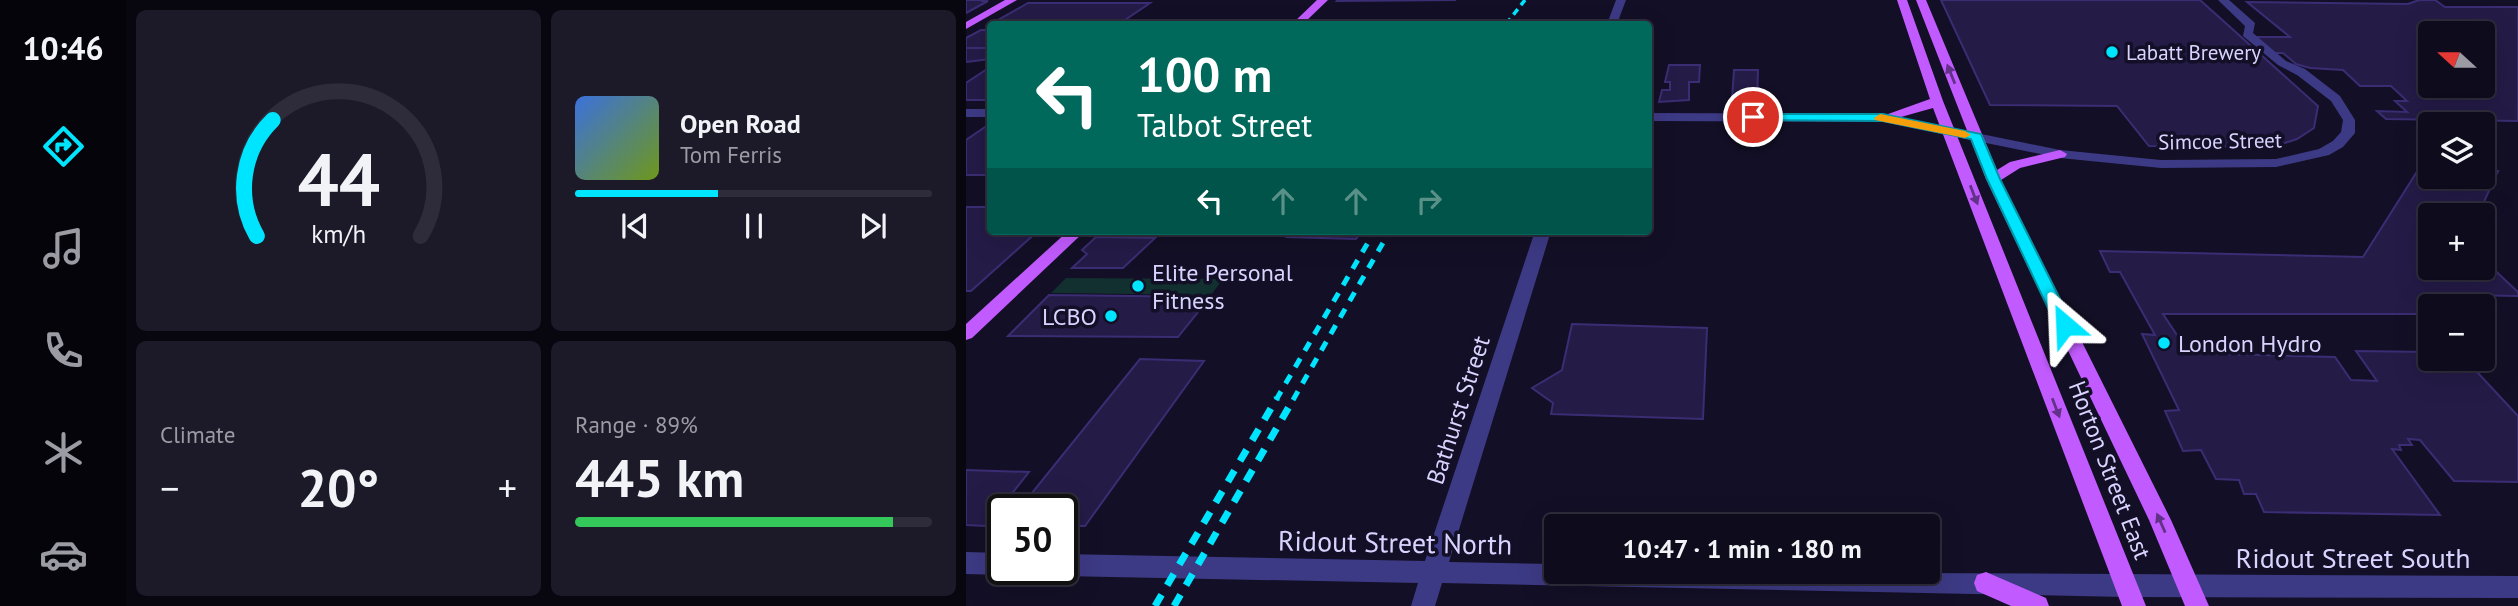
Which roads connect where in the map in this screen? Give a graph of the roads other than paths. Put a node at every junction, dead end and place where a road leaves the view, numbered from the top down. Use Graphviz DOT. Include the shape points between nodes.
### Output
graph roads {
  1 [pos="1013,0"];
  2 [pos="1323,0"];
  3 [pos="1621,0"];
  4 [pos="1902,0"];
  5 [pos="1921,0"];
  6 [pos="2223,0"];
  7 [pos="1300,21"];
  8 [pos="1613,21"];
  9 [pos="966,26"];
  10 [pos="1937,102"];
  11 [pos="966,113"];
  12 [pos="987,113"];
  13 [pos="1652,117"];
  14 [pos="1883,118"];
  15 [pos="1949,132"];
  16 [pos="1976,137"];
  17 [pos="2060,155"];
  18 [pos="1993,179"];
  19 [pos="1073,235"];
  20 [pos="1542,235"];
  21 [pos="966,334"];
  22 [pos="966,563"];
  23 [pos="987,564"];
  24 [pos="1078,565"];
  25 [pos="1433,572"];
  26 [pos="1986,583"];
  27 [pos="2518,587"];
  28 [pos="2129,596"];
  29 [pos="2192,596"];
  30 [pos="1423,606"];
  31 [pos="2037,606"];
  1 -- 9 [label="main road"];
  2 -- 7 [label="main road"];
  3 -- 8 [label="street"];
  4 -- 10 [label="main road, Horton Street East"];
  16 -- 5 [label="main road, Horton Street East, one-way"];
  6 -- 17 [label="street, Simcoe Street" via="2251,25 2247,34 2336,99 2349,120 2344,139 2324,152 2276,163 2161,164"];
  10 -- 14 [label="main road"];
  10 -- 15 [label="main road, Horton Street East"];
  11 -- 12 [label="street"];
  13 -- 14 [label="street, Simcoe Street"];
  14 -- 15 [label="street, Simcoe Street"];
  15 -- 16 [label="street, Simcoe Street"];
  15 -- 28 [label="main road, Horton Street East, one-way"];
  16 -- 17 [label="street, Simcoe Street"];
  16 -- 18 [label="main road, Horton Street East"];
  17 -- 18 [label="main road" via="2015,165"];
  29 -- 18 [label="main road, Horton Street East, one-way" via="2160,520"];
  19 -- 21 [label="main road"];
  20 -- 25 [label="street, Bathurst Street"];
  22 -- 23 [label="street"];
  24 -- 25 [label="street, Ridout Street North"];
  25 -- 26 [label="street, Ridout Street North"];
  25 -- 30 [label="street, Bathurst Street"];
  26 -- 28 [label="street, Ridout Street North"];
  26 -- 31 [label="main road"];
  27 -- 29 [label="street, Ridout Street South"];
  28 -- 29 [label="street, Ridout Street North"];
}
